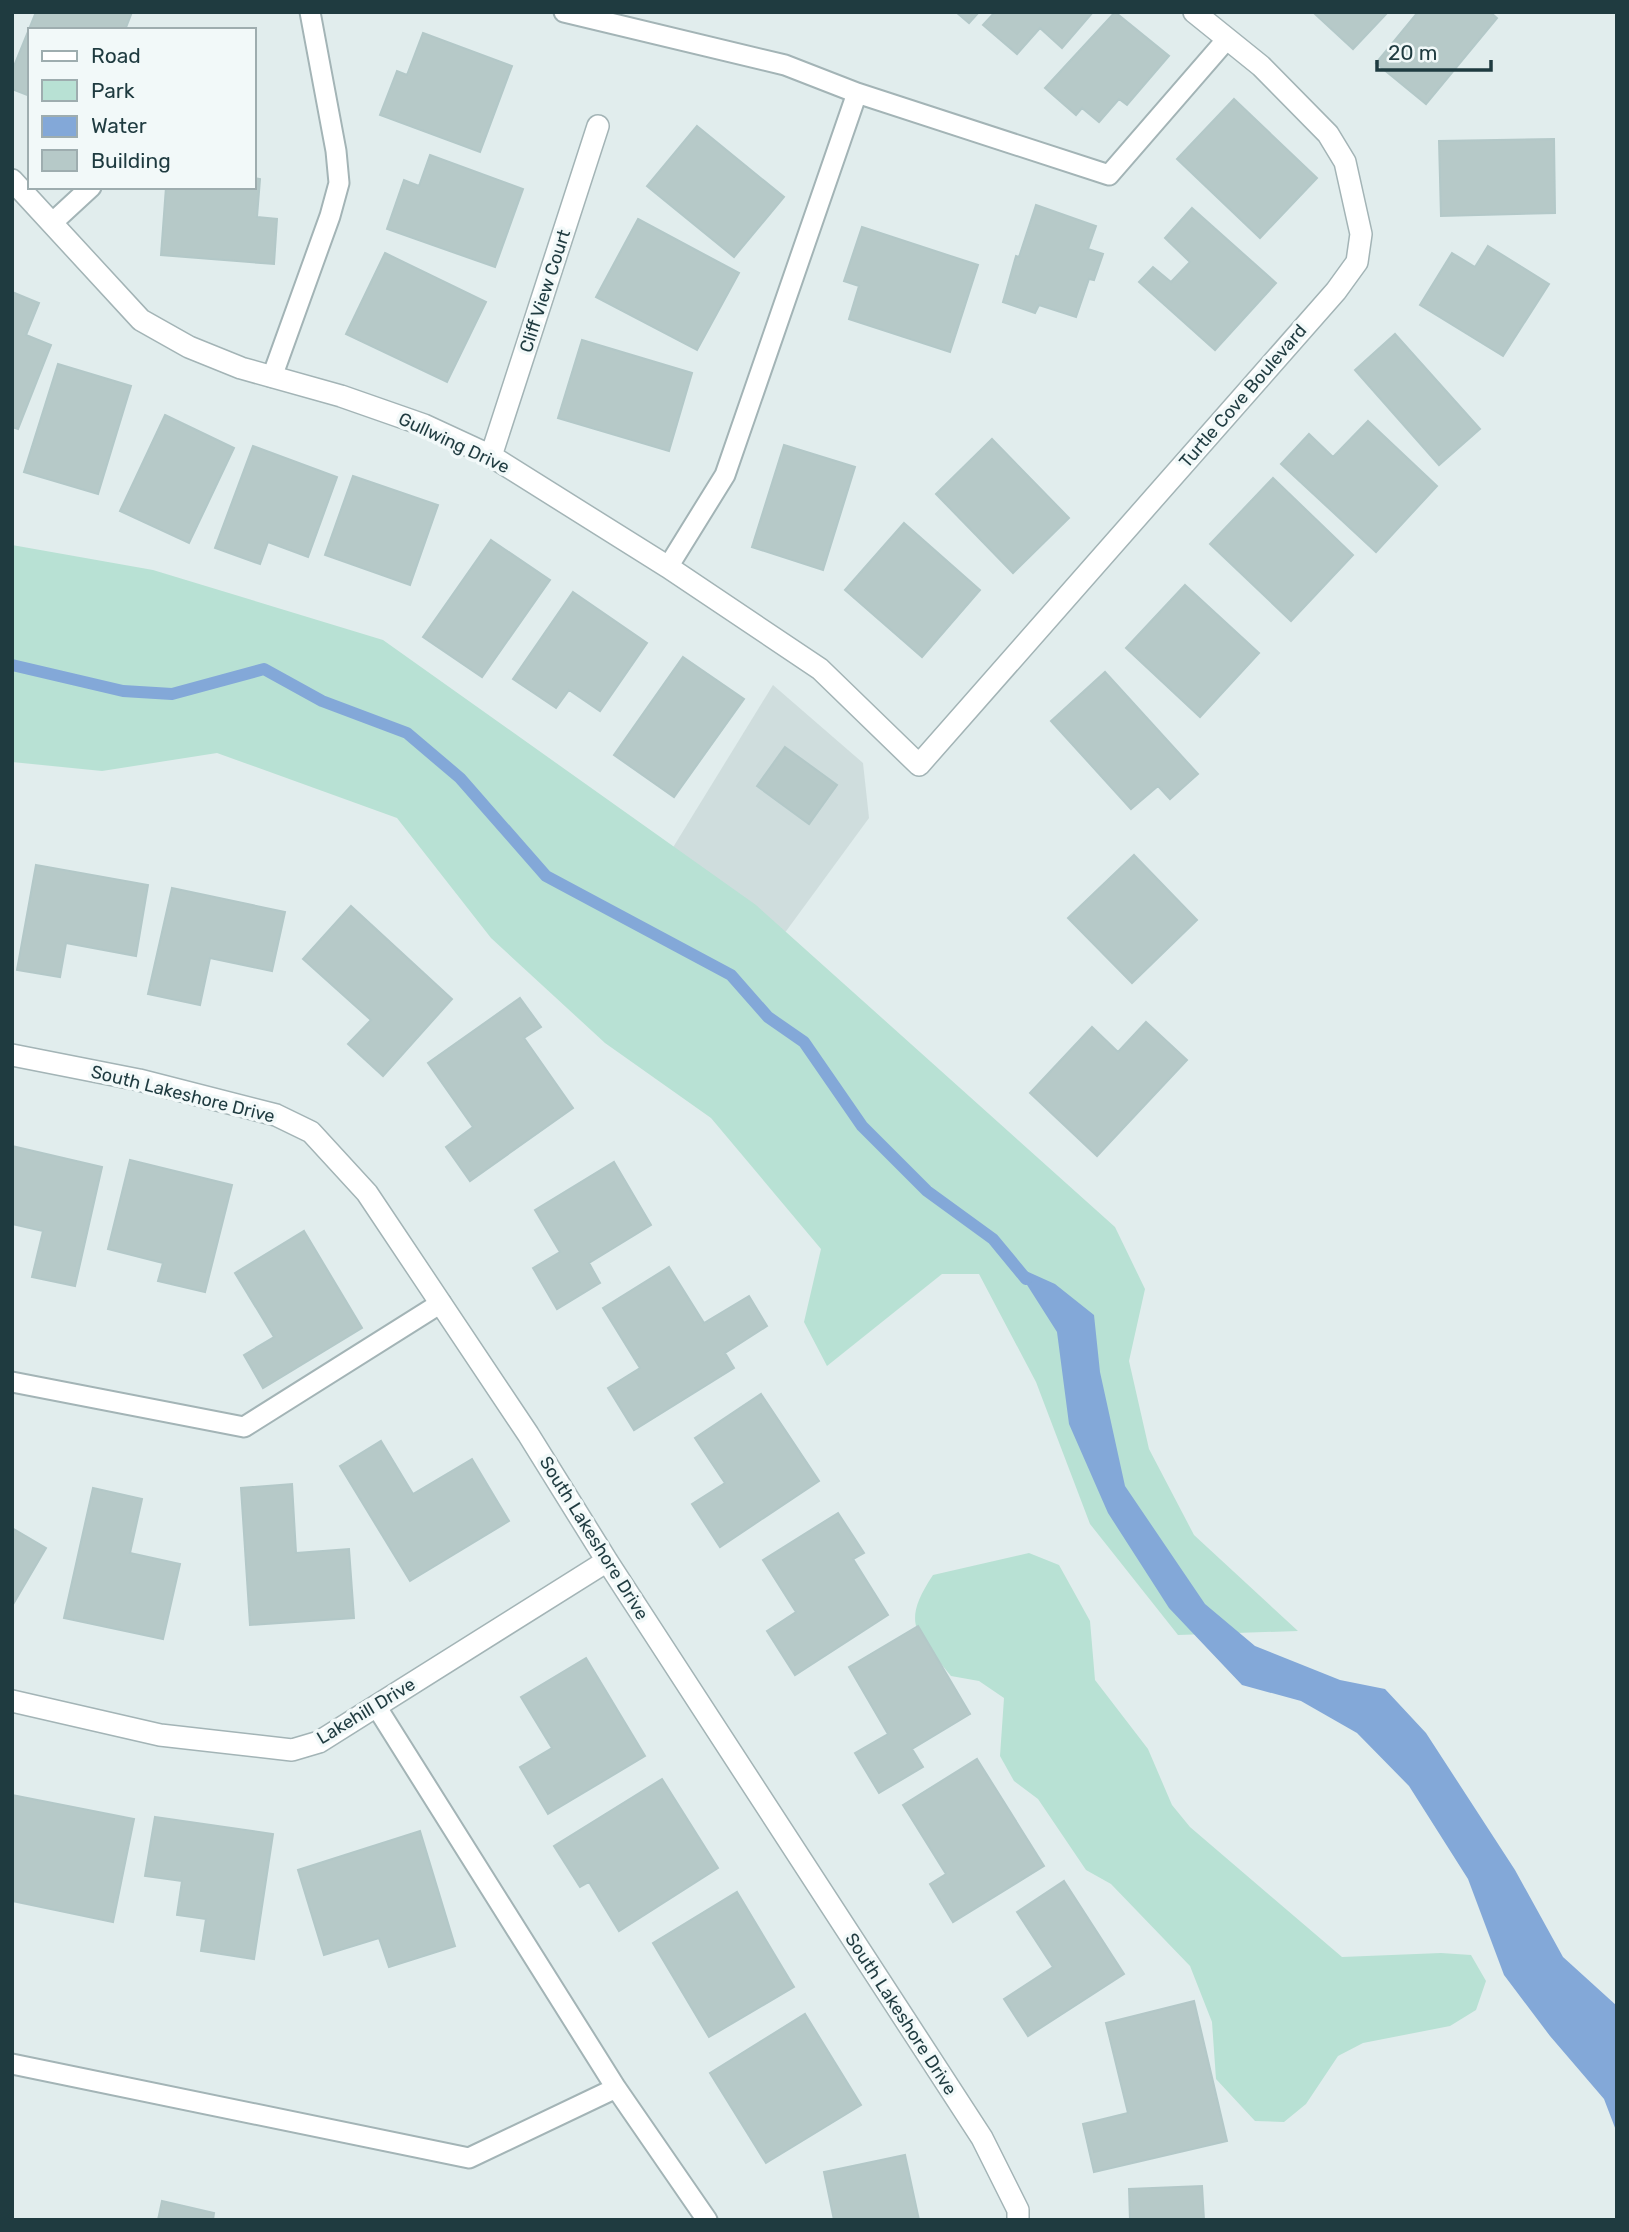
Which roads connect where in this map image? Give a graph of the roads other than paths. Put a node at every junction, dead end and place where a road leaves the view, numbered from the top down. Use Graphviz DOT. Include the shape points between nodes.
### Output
graph roads {
  1 [pos="310,12"];
  2 [pos="564,12"];
  3 [pos="1194,12"];
  4 [pos="1227,39"];
  5 [pos="857,93"];
  6 [pos="598,125"];
  7 [pos="12,180"];
  8 [pos="89,189"];
  9 [pos="52,223"];
  10 [pos="272,377"];
  11 [pos="491,456"];
  12 [pos="668,567"];
  13 [pos="919,765"];
  14 [pos="12,1055"];
  15 [pos="441,1303"];
  16 [pos="12,1382"];
  17 [pos="607,1561"];
  18 [pos="12,1702"];
  19 [pos="376,1706"];
  20 [pos="12,2064"];
  21 [pos="616,2088"];
  22 [pos="706,2220"];
  23 [pos="1017,2220"];
  1 -- 10 [label="lane" via="339,183"];
  2 -- 5 [label="lane" via="785,65"];
  3 -- 4 [label="street, Turtle Cove Boulevard"];
  4 -- 5 [label="lane" via="1109,175"];
  4 -- 13 [label="street, Turtle Cove Boulevard" via="1261,66 1328,134 1345,162 1361,233 1357,262"];
  5 -- 12 [label="lane" via="725,475"];
  6 -- 11 [label="street, Cliff View Court"];
  7 -- 9 [label="street, Gullwing Drive"];
  8 -- 9 [label="lane"];
  9 -- 10 [label="street, Gullwing Drive" via="141,320 189,347"];
  10 -- 11 [label="street, Gullwing Drive" via="424,425"];
  11 -- 12 [label="street, Gullwing Drive"];
  12 -- 13 [label="street, Gullwing Drive" via="820,669"];
  14 -- 15 [label="street, South Lakeshore Drive" via="139,1080 276,1115 312,1132 368,1193"];
  15 -- 16 [label="lane" via="244,1427"];
  15 -- 17 [label="street, South Lakeshore Drive"];
  17 -- 19 [label="street, Lakehill Drive"];
  17 -- 23 [label="street, South Lakeshore Drive" via="982,2138 1017,2210"];
  18 -- 19 [label="street, Lakehill Drive" via="160,1735 292,1750 319,1742"];
  19 -- 21 [label="lane"];
  20 -- 21 [label="lane" via="468,2158"];
  21 -- 22 [label="lane"];
}
